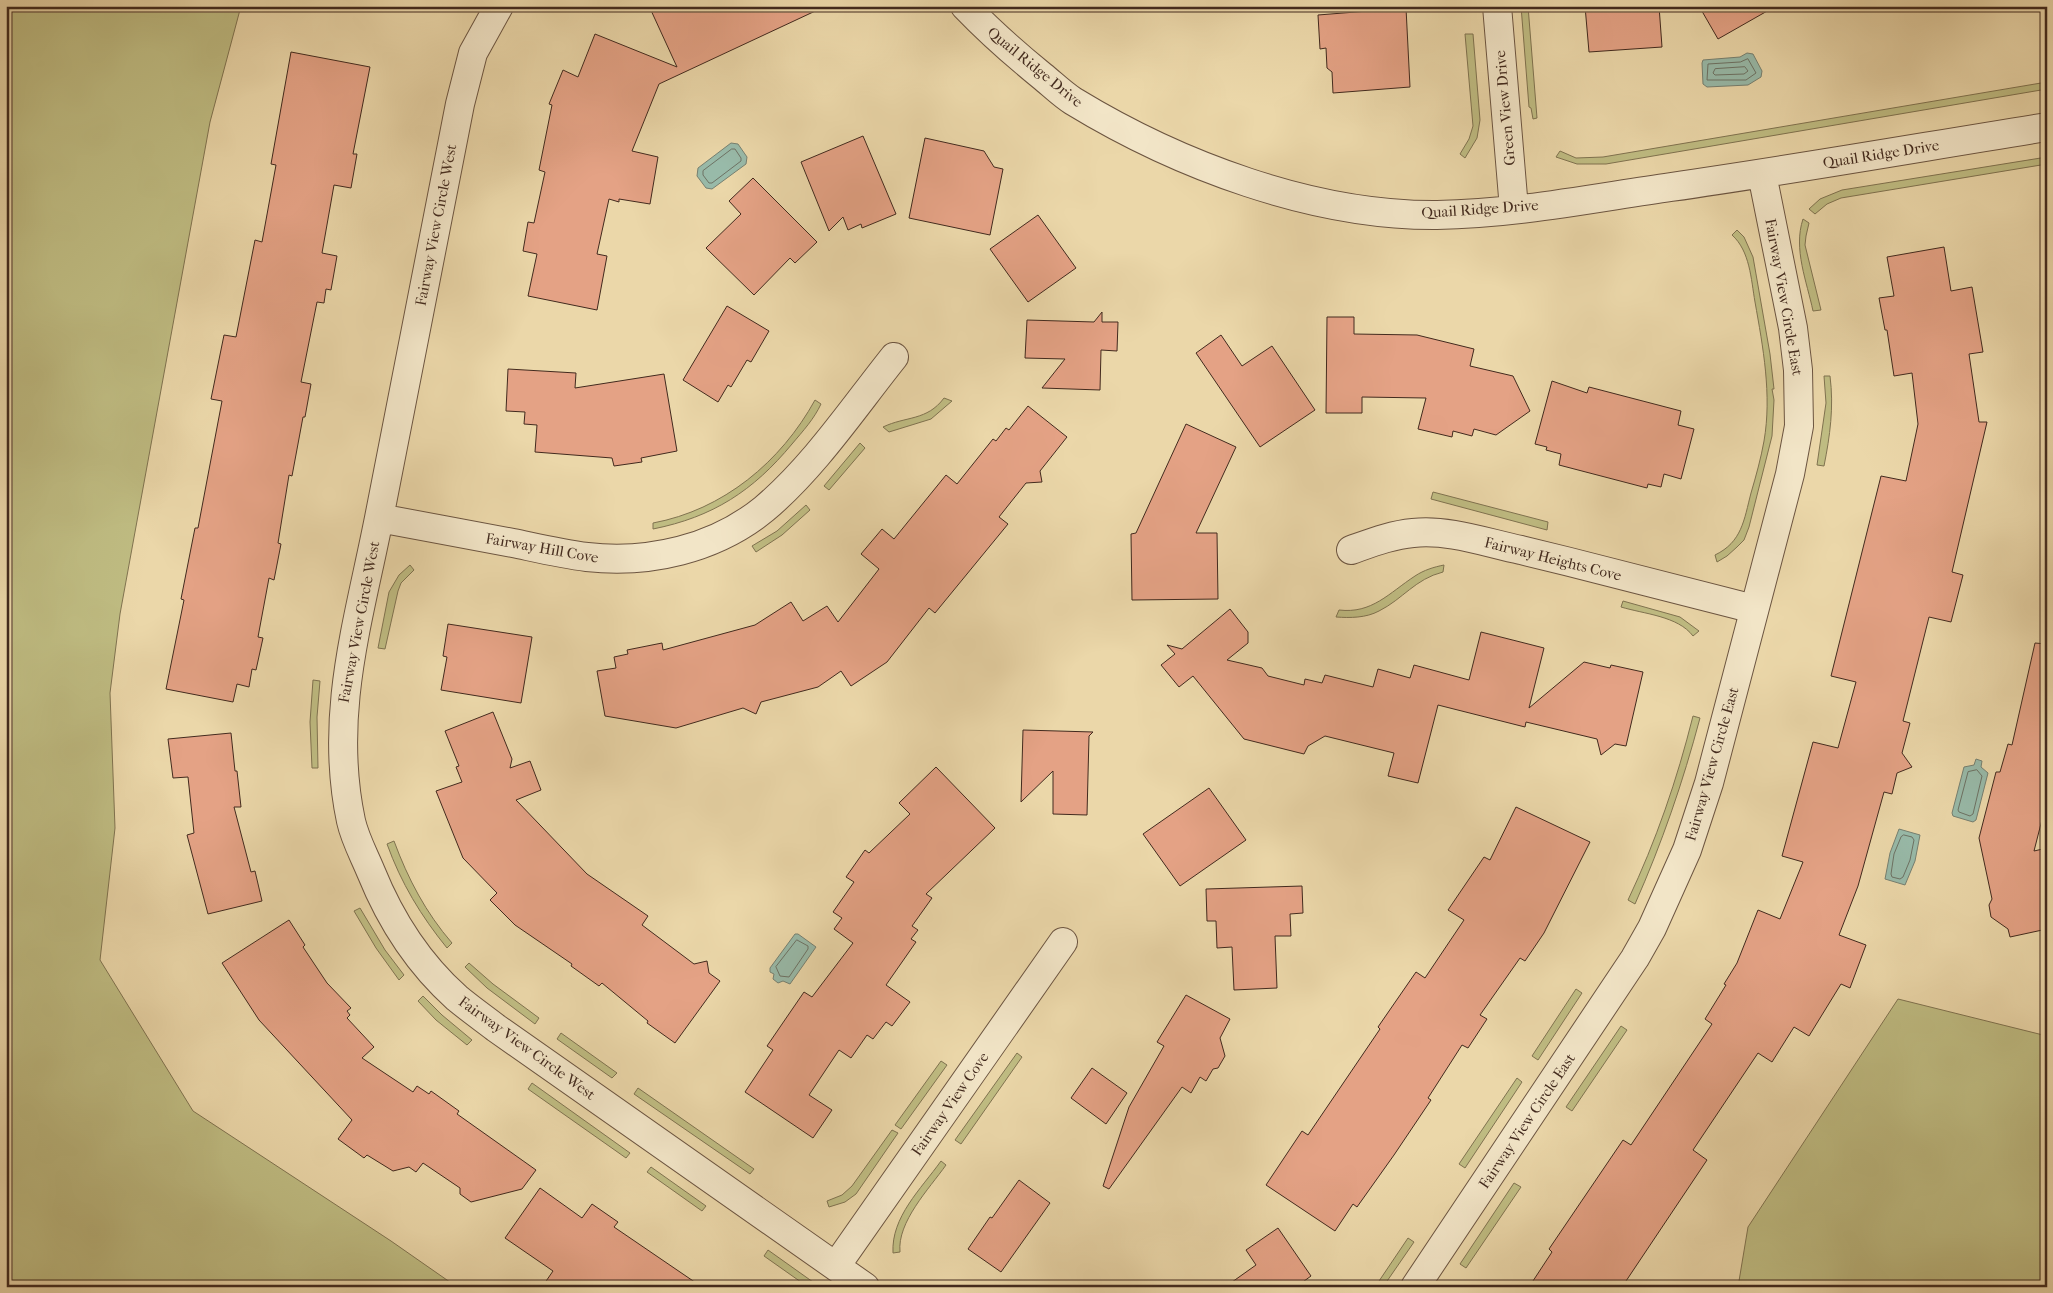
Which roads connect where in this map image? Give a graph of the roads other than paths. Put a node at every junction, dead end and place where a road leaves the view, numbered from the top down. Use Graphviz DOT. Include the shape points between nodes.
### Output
graph roads {
  1 [pos="499,6"];
  2 [pos="965,6"];
  3 [pos="1497,6"];
  4 [pos="2047,127"];
  5 [pos="1762,174"];
  6 [pos="1514,209"];
  7 [pos="894,357"];
  8 [pos="379,518"];
  9 [pos="1351,550"];
  10 [pos="1754,609"];
  11 [pos="1063,942"];
  12 [pos="836,1266"];
  13 [pos="865,1287"];
  14 [pos="1415,1287"];
  1 -- 8 [label="street, Fairway View Circle West" via="473,53 464,85"];
  2 -- 6 [label="street, Quail Ridge Drive" via="1071,100 1149,142 1227,176 1317,202 1387,212 1437,215"];
  3 -- 6 [label="street, Green View Drive"];
  4 -- 5 [label="street, Quail Ridge Drive"];
  5 -- 6 [label="street, Quail Ridge Drive"];
  5 -- 10 [label="street, Fairway View Circle East" via="1793,328 1800,426"];
  7 -- 8 [label="street, Fairway Hill Cove" via="780,495 740,525 684,550 643,558 588,557"];
  8 -- 12 [label="street, Fairway View Circle West" via="347,674 342,731 352,822 377,887 400,929 436,977 457,998"];
  9 -- 10 [label="street, Fairway Heights Cove" via="1413,532 1450,535"];
  10 -- 14 [label="street, Fairway View Circle East" via="1710,783 1687,850 1652,928 1630,966"];
  11 -- 12 [label="street, Fairway View Cove"];
  12 -- 13 [label="street"];
}
